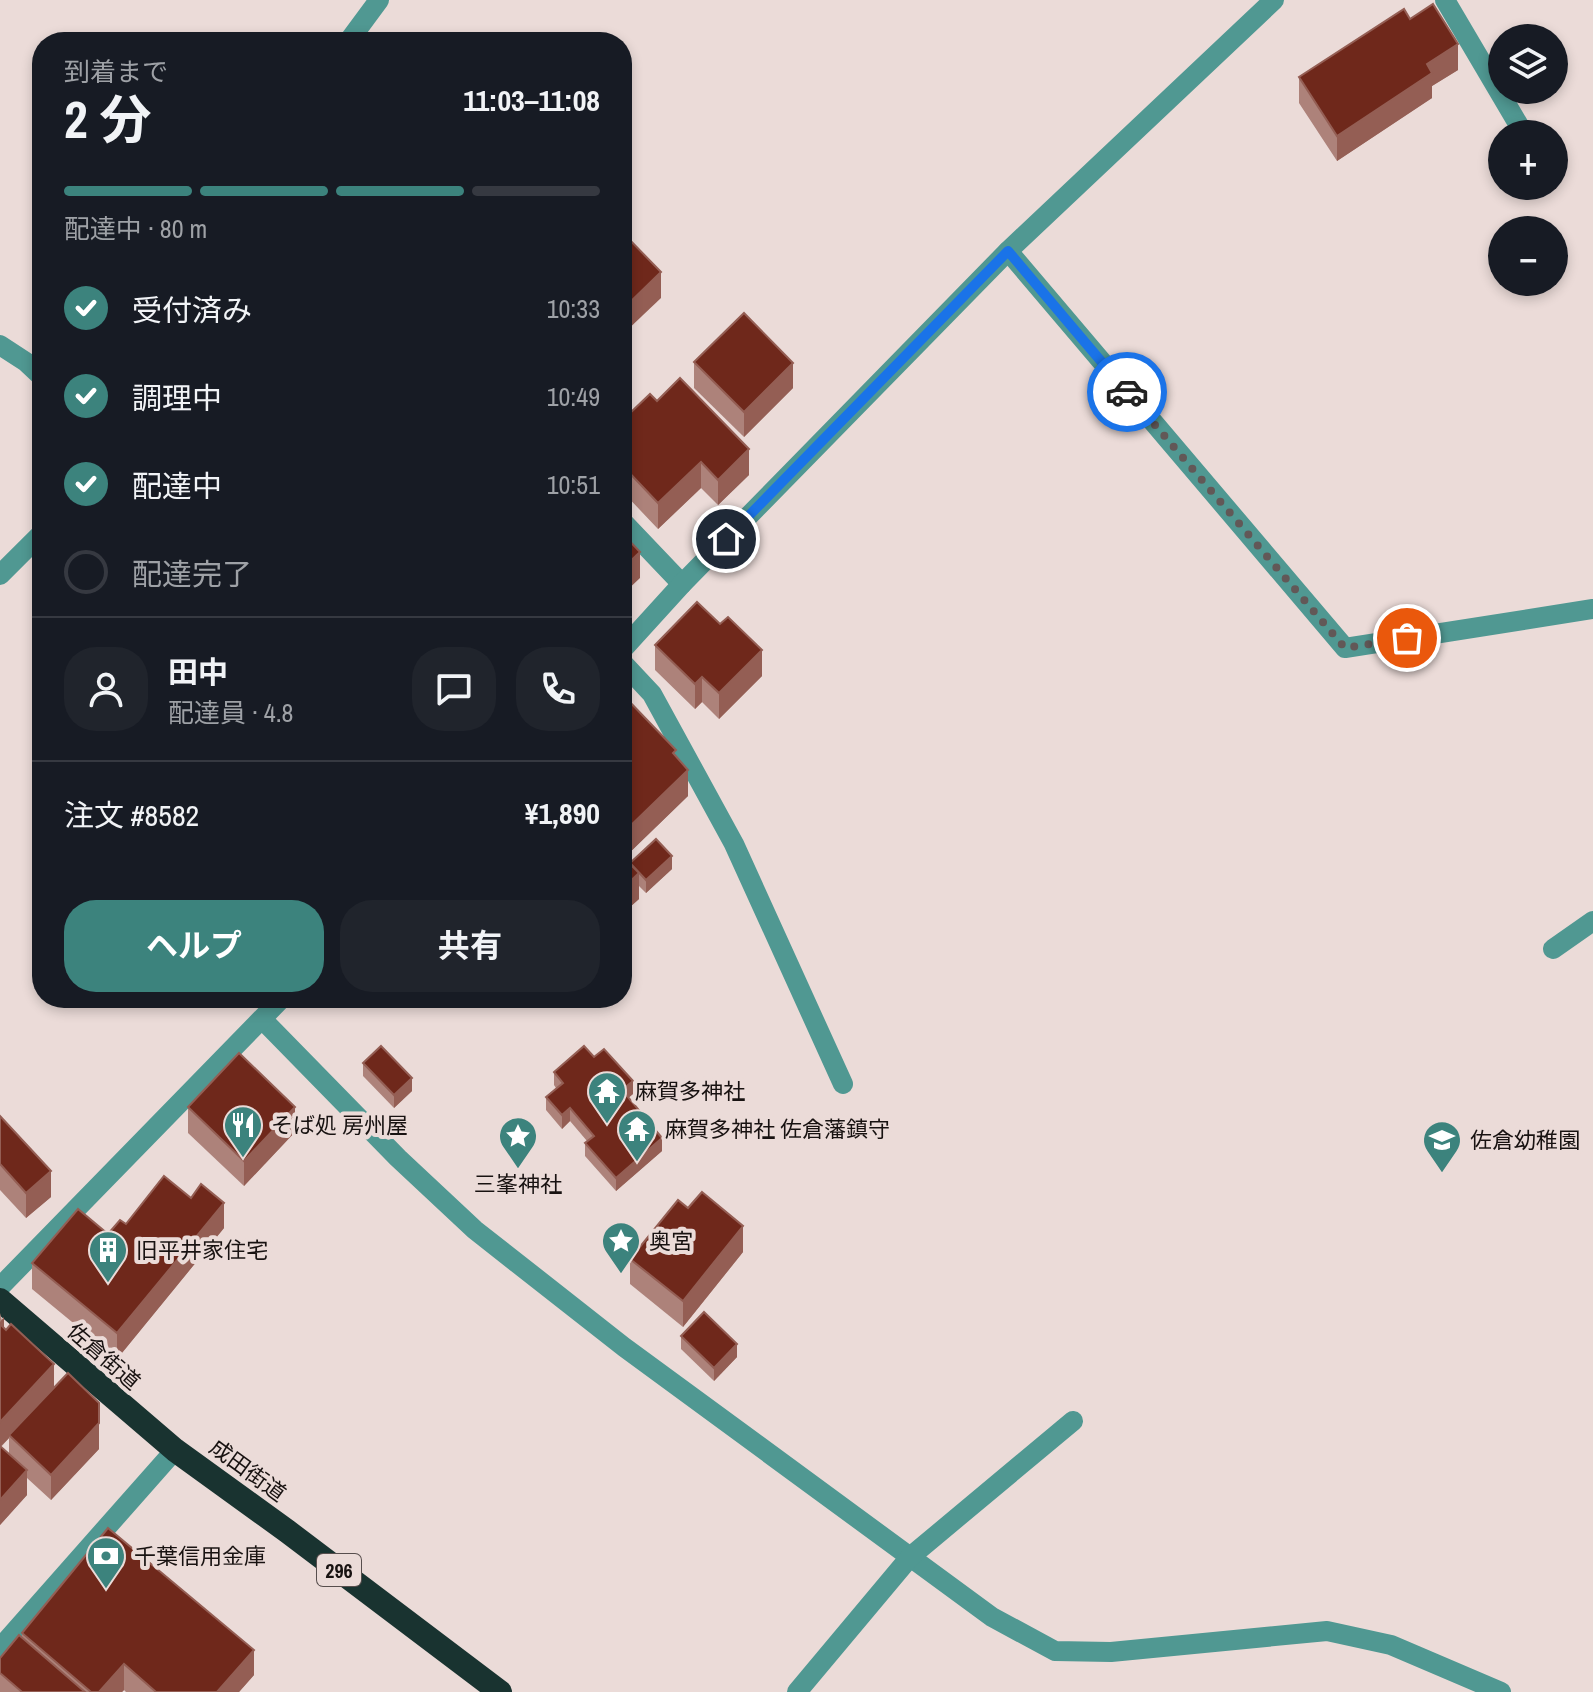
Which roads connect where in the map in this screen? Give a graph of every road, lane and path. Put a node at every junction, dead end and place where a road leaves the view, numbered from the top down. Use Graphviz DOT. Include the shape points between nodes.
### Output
graph roads {
  1 [pos="379,0"];
  2 [pos="1274,0"];
  3 [pos="1445,0"];
  4 [pos="355,32"];
  5 [pos="1516,120"];
  6 [pos="1008,251"];
  7 [pos="0,345"];
  8 [pos="32,368"];
  9 [pos="632,532"];
  10 [pos="32,543"];
  11 [pos="0,575"];
  12 [pos="682,584"];
  13 [pos="1593,609"];
  14 [pos="632,639"];
  15 [pos="632,673"];
  16 [pos="1593,921"];
  17 [pos="1553,949"];
  18 [pos="273,1008"];
  19 [pos="263,1020"];
  20 [pos="843,1084"];
  21 [pos="0,1287"];
  22 [pos="0,1300"];
  23 [pos="1073,1421"];
  24 [pos="175,1450"];
  25 [pos="910,1557"];
  26 [pos="0,1648"];
  27 [pos="500,1692"];
  28 [pos="797,1692"];
  29 [pos="1501,1692"];
  1 -- 4 [label="street"];
  2 -- 6 [label="street"];
  3 -- 5 [label="street"];
  6 -- 12 [label="street"];
  6 -- 13 [label="street" via="1345,648"];
  7 -- 8 [label="street"];
  9 -- 12 [label="street"];
  10 -- 11 [label="street"];
  12 -- 14 [label="street"];
  15 -- 20 [label="street" via="652,694 734,844"];
  16 -- 17 [label="street"];
  18 -- 19 [label="street"];
  19 -- 21 [label="street"];
  19 -- 25 [label="street" via="475,1230"];
  22 -- 24 [label="highway, 佐倉街道 / 296"];
  23 -- 25 [label="street"];
  24 -- 26 [label="street, 成田街道"];
  24 -- 27 [label="highway, 成田街道 / 296"];
  25 -- 28 [label="street"];
  25 -- 29 [label="street" via="992,1617 1055,1651 1111,1652 1327,1631 1391,1645"];
}
